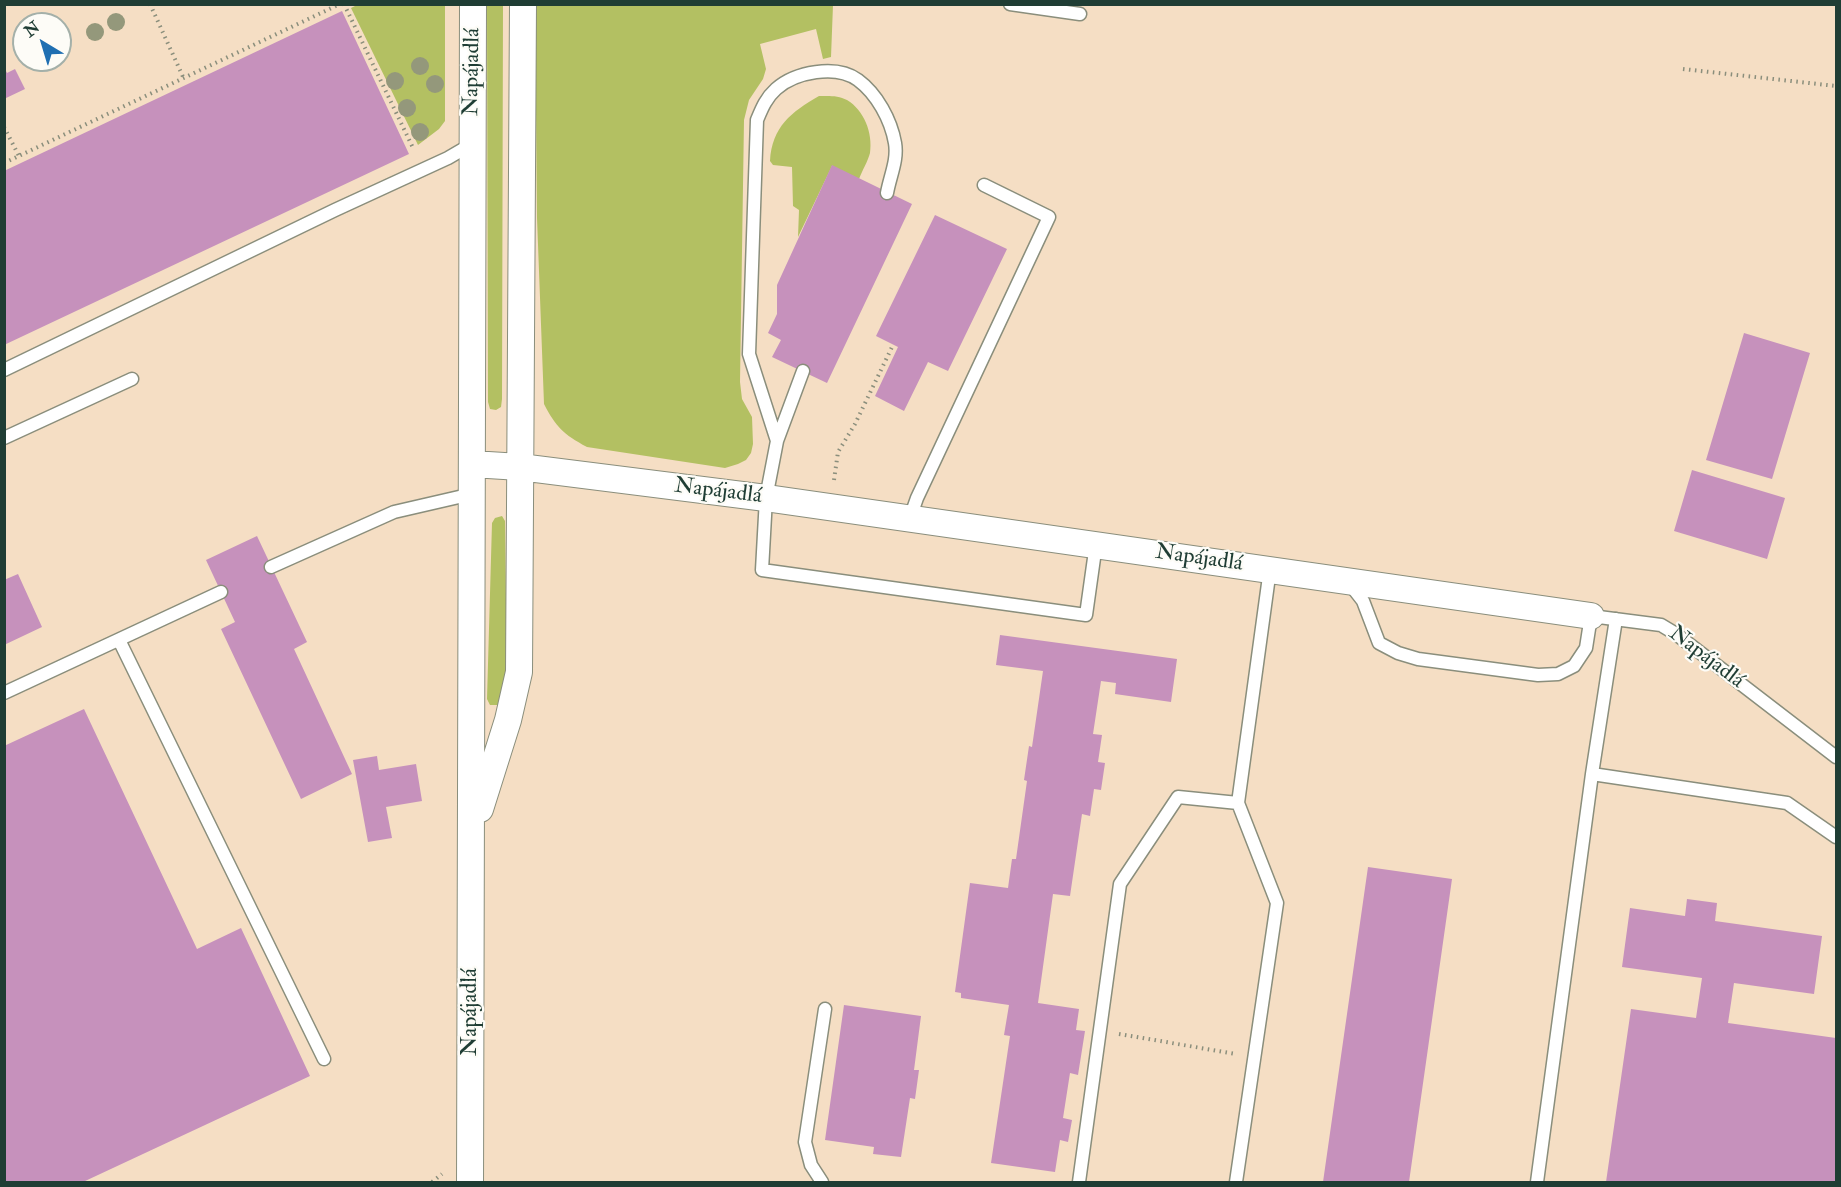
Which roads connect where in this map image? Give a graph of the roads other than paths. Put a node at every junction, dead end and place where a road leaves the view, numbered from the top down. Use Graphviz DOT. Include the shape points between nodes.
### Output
graph roads {
  1 [pos="473,4"];
  2 [pos="523,4"];
  3 [pos="1010,4"];
  4 [pos="1080,14"];
  5 [pos="472,144"];
  6 [pos="984,185"];
  7 [pos="886,193"];
  8 [pos="4,370"];
  9 [pos="802,371"];
  10 [pos="132,379"];
  11 [pos="4,438"];
  12 [pos="777,441"];
  13 [pos="472,464"];
  14 [pos="520,467"];
  15 [pos="472,494"];
  16 [pos="766,498"];
  17 [pos="910,518"];
  18 [pos="1096,544"];
  19 [pos="272,567"];
  20 [pos="1270,569"];
  21 [pos="1349,582"];
  22 [pos="220,592"];
  23 [pos="1591,616"];
  24 [pos="1616,619"];
  25 [pos="119,640"];
  26 [pos="4,693"];
  27 [pos="1836,757"];
  28 [pos="1592,774"];
  29 [pos="1238,803"];
  30 [pos="1836,837"];
  31 [pos="471,841"];
  32 [pos="825,1009"];
  33 [pos="324,1059"];
  34 [pos="470,1182"];
  35 [pos="822,1182"];
  36 [pos="1079,1182"];
  37 [pos="1236,1182"];
  38 [pos="1537,1182"];
  1 -- 5 [label="street, Napájadlá"];
  2 -- 14 [label="street, Napájadlá"];
  3 -- 4 [label="lane"];
  5 -- 8 [label="lane"];
  5 -- 13 [label="street, Napájadlá"];
  6 -- 17 [label="lane" via="1049,217"];
  7 -- 12 [label="lane" via="895,162 895,144 883,109 857,79 823,71 789,79 764,103 757,120 749,354"];
  9 -- 12 [label="lane"];
  10 -- 11 [label="lane"];
  12 -- 16 [label="lane"];
  13 -- 14 [label="street, Napájadlá"];
  13 -- 15 [label="street, Napájadlá"];
  14 -- 16 [label="street, Napájadlá"];
  14 -- 31 [label="street, Napájadlá" via="519,672"];
  15 -- 19 [label="lane" via="394,512"];
  15 -- 31 [label="street, Napájadlá"];
  16 -- 17 [label="street, Napájadlá"];
  16 -- 18 [label="lane" via="762,570 1086,615"];
  17 -- 18 [label="street, Napájadlá"];
  18 -- 20 [label="street, Napájadlá"];
  20 -- 21 [label="street, Napájadlá"];
  20 -- 29 [label="lane"];
  21 -- 23 [label="street, Napájadlá"];
  21 -- 23 [label="lane" via="1363,601 1379,643 1418,659 1538,675 1558,674 1574,666 1586,648"];
  22 -- 25 [label="lane"];
  23 -- 24 [label="lane, Napájadlá"];
  24 -- 27 [label="lane, Napájadlá" via="1669,629"];
  24 -- 28 [label="lane"];
  25 -- 26 [label="lane"];
  25 -- 33 [label="lane"];
  28 -- 30 [label="lane" via="1787,803"];
  28 -- 38 [label="lane"];
  29 -- 36 [label="lane" via="1178,797 1120,884"];
  29 -- 37 [label="lane" via="1277,903"];
  31 -- 34 [label="street, Napájadlá"];
  32 -- 35 [label="lane" via="805,1142 811,1165"];
}
